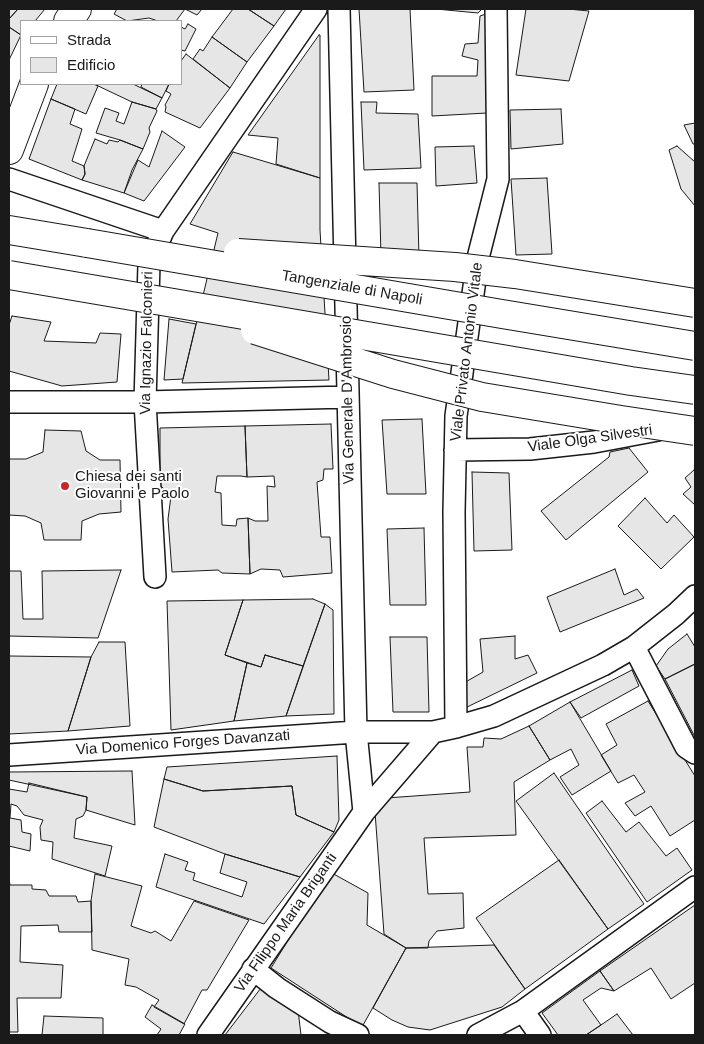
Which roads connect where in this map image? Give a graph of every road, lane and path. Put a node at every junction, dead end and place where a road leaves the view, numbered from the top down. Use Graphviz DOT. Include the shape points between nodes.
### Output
graph roads {
  1 [pos="77,9"];
  2 [pos="316,9"];
  3 [pos="340,9"];
  4 [pos="496,9"];
  5 [pos="69,20"];
  6 [pos="34,85"];
  7 [pos="9,150"];
  8 [pos="9,179"];
  9 [pos="9,230"];
  10 [pos="163,231"];
  11 [pos="87,243"];
  12 [pos="9,275"];
  13 [pos="166,301"];
  14 [pos="695,303"];
  15 [pos="695,346"];
  16 [pos="695,390"];
  17 [pos="348,397"];
  18 [pos="9,402"];
  19 [pos="145,402"];
  20 [pos="695,423"];
  21 [pos="695,431"];
  22 [pos="455,450"];
  23 [pos="155,577"];
  24 [pos="695,596"];
  25 [pos="634,647"];
  26 [pos="456,727"];
  27 [pos="356,732"];
  28 [pos="433,732"];
  29 [pos="695,753"];
  30 [pos="9,755"];
  31 [pos="364,812"];
  32 [pos="695,887"];
  33 [pos="253,969"];
  34 [pos="523,1011"];
  35 [pos="208,1035"];
  36 [pos="358,1035"];
  37 [pos="478,1035"];
  38 [pos="540,1035"];
  1 -- 5 [label="main road"];
  2 -- 10 [label="street, Via Ignazio Falconieri"];
  3 -- 17 [label="street, Via Generale D'Ambrosio"];
  4 -- 22 [label="street, Viale Privato Antonio Vitale" via="498,179 478,258 456,416"];
  6 -- 7 [label="main road"];
  8 -- 10 [label="street"];
  9 -- 11 [label="main road, Tangenziale di Napoli"];
  10 -- 19 [label="street, Via Ignazio Falconieri" via="149,264"];
  11 -- 14 [label="main road, bridge" via="455,267"];
  11 -- 15 [label="main road, Tangenziale di Napoli, bridge"];
  12 -- 13 [label="main road, bridge"];
  13 -- 16 [label="main road, bridge"];
  13 -- 21 [label="main road, bridge" via="437,386"];
  17 -- 19 [label="street"];
  17 -- 27 [label="street, Via Generale D'Ambrosio"];
  18 -- 19 [label="street"];
  19 -- 23 [label="street, Via Ignazio Falconieri"];
  20 -- 22 [label="street, Viale Olga Silvestri" via="594,442 530,449"];
  22 -- 26 [label="street, Viale Privato Antonio Vitale"];
  24 -- 25 [label="street"];
  25 -- 26 [label="street" via="494,716"];
  25 -- 29 [label="street" via="686,748"];
  26 -- 28 [label="street"];
  27 -- 28 [label="street"];
  27 -- 30 [label="street, Via Domenico Forges Davanzati"];
  27 -- 31 [label="street"];
  28 -- 31 [label="street, Via Filippo Maria Briganti"];
  31 -- 33 [label="street, Via Filippo Maria Briganti"];
  32 -- 34 [label="street"];
  33 -- 35 [label="street, Via Filippo Maria Briganti"];
  33 -- 36 [label="street" via="330,1022"];
  34 -- 37 [label="street"];
  34 -- 38 [label="street"];
}
